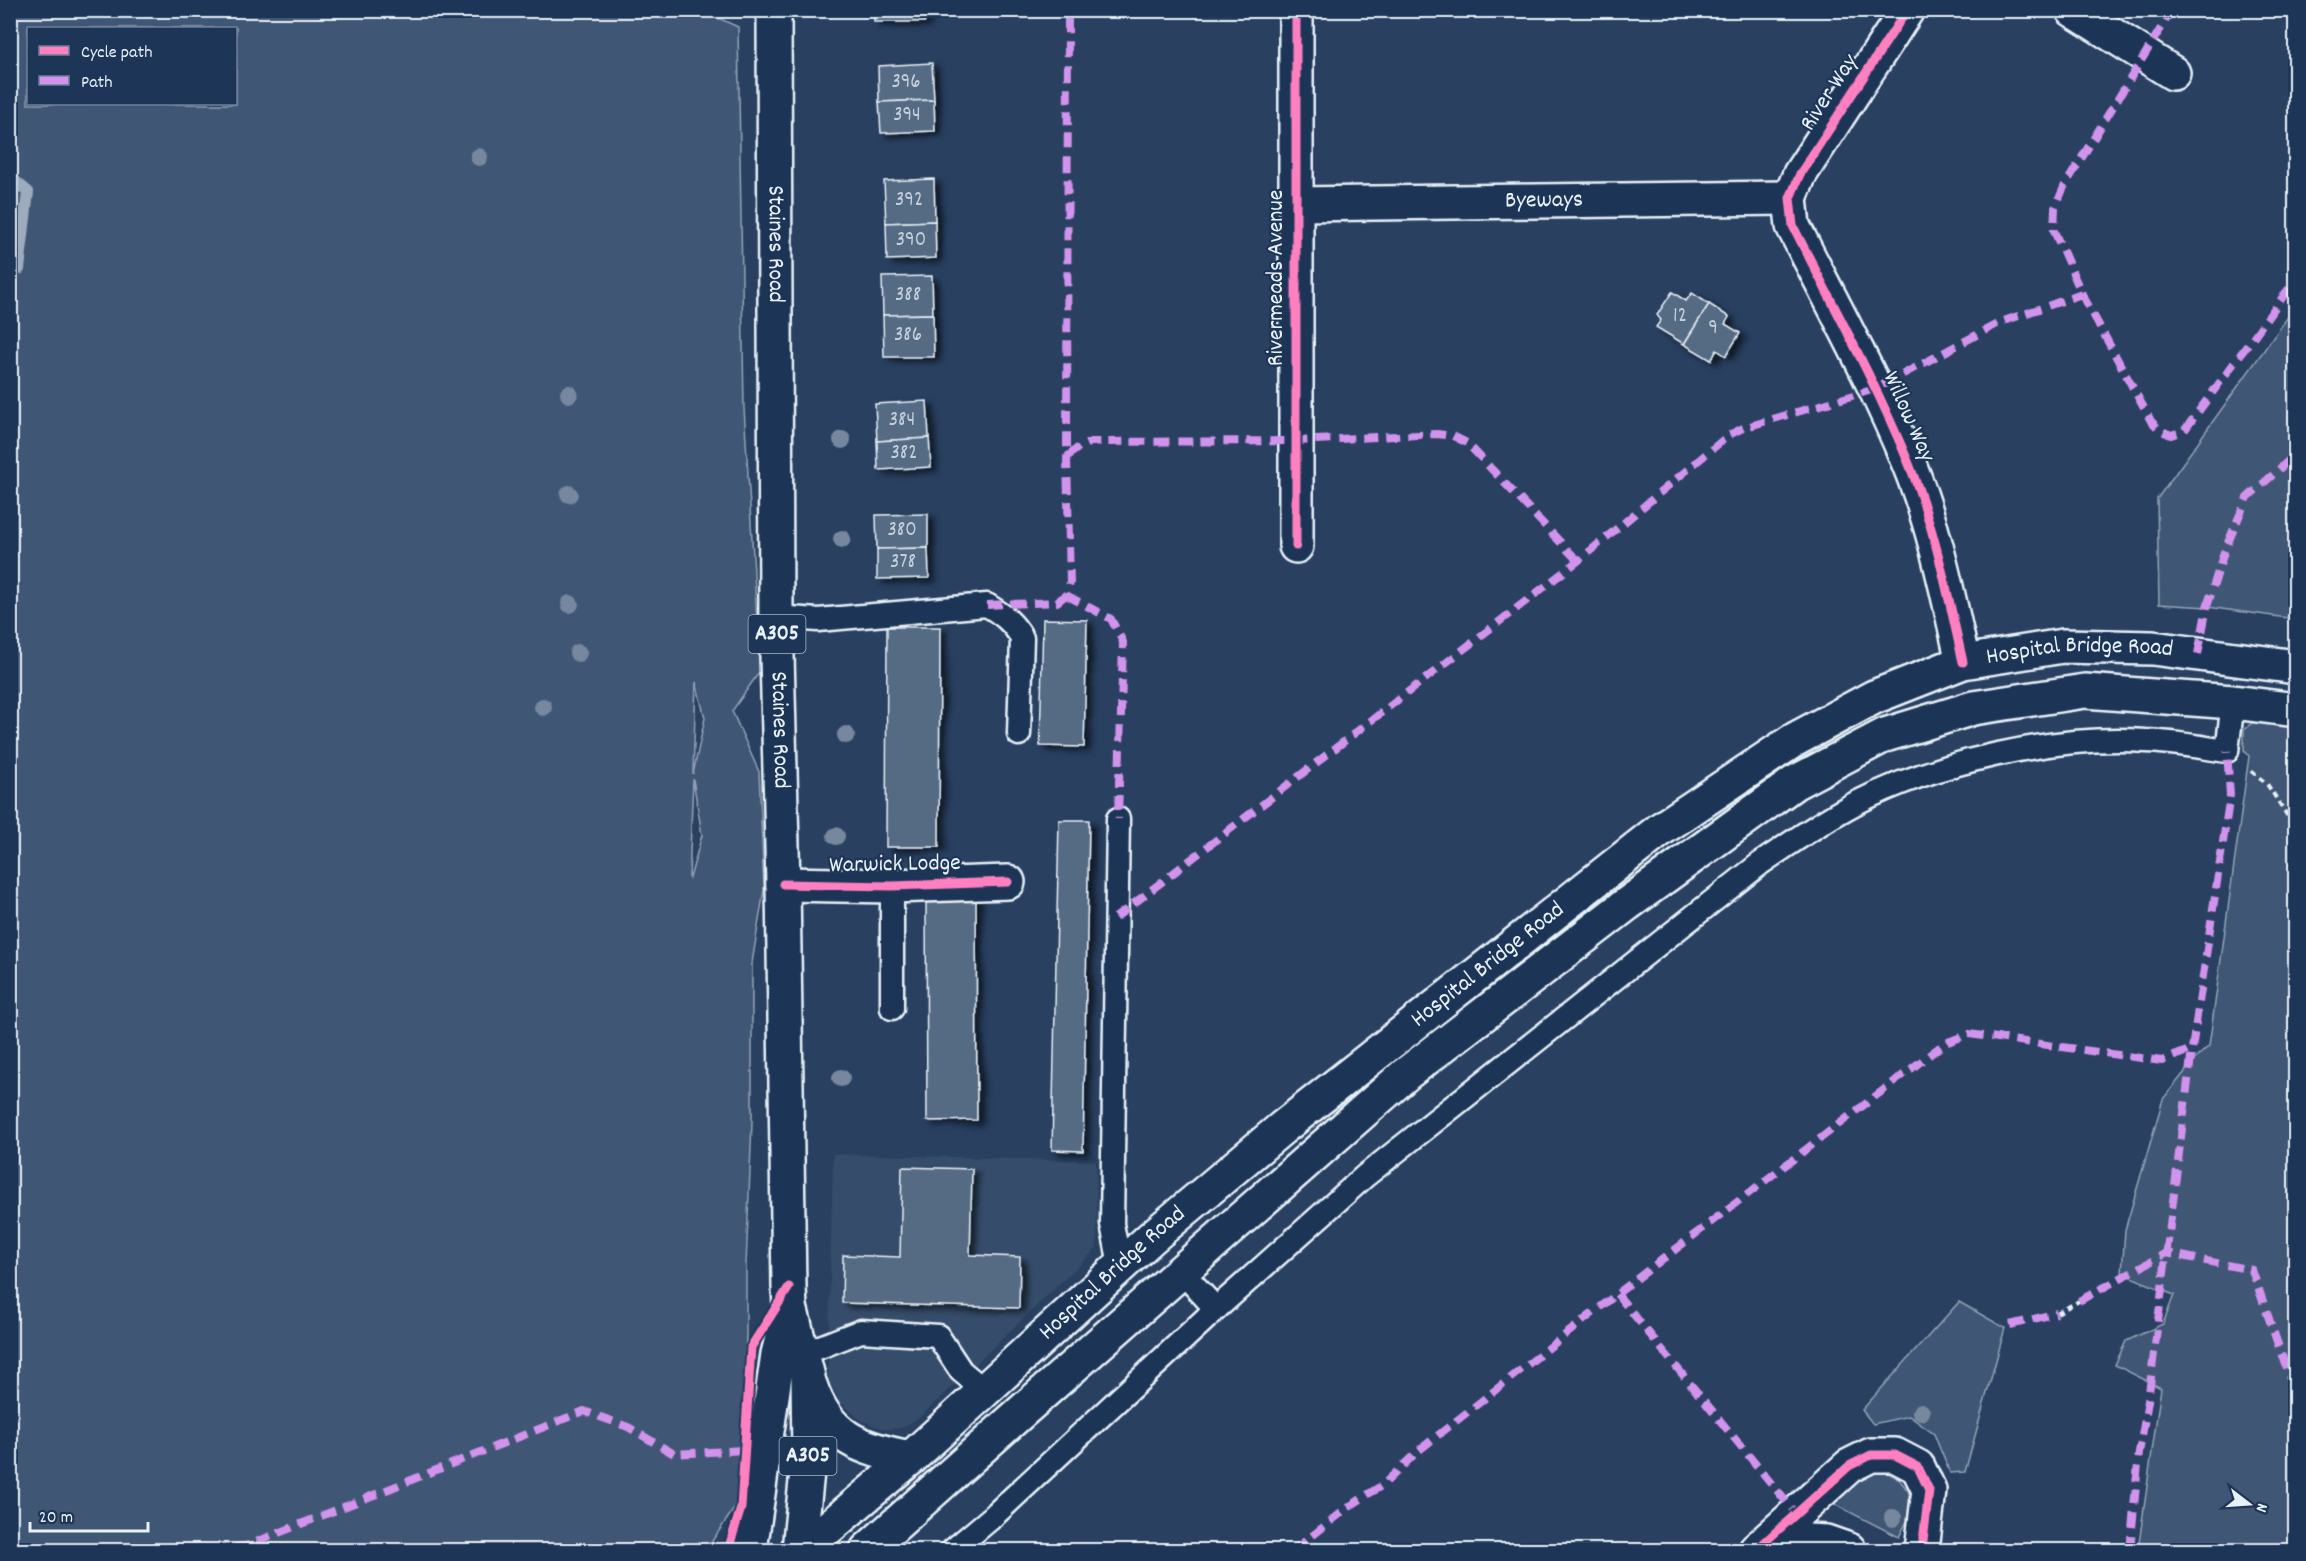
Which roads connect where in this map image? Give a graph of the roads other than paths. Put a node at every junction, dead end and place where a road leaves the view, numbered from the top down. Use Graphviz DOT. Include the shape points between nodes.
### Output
graph roads {
  1 [pos="774,10"];
  2 [pos="1296,10"];
  3 [pos="1907,10"];
  4 [pos="2073,10"];
  5 [pos="2173,73"];
  6 [pos="1790,198"];
  7 [pos="1296,204"];
  8 [pos="1296,546"];
  9 [pos="776,617"];
  10 [pos="2238,659"];
  11 [pos="1963,662"];
  12 [pos="2295,667"];
  13 [pos="2233,702"];
  14 [pos="1973,708"];
  15 [pos="2295,710"];
  16 [pos="1019,734"];
  17 [pos="1118,819"];
  18 [pos="1008,882"];
  19 [pos="783,884"];
  20 [pos="892,886"];
  21 [pos="892,1008"];
  22 [pos="1151,1238"];
  23 [pos="1120,1265"];
  24 [pos="1182,1272"];
  25 [pos="790,1306"];
  26 [pos="1216,1309"];
  27 [pos="805,1366"];
  28 [pos="985,1391"];
  29 [pos="911,1458"];
  30 [pos="1763,1545"];
  31 [pos="750,1551"];
  32 [pos="800,1551"];
  33 [pos="867,1551"];
  34 [pos="952,1551"];
  35 [pos="1850,1551"];
  36 [pos="1922,1551"];
  1 -- 9 [label="main road, Staines Road / A305"];
  2 -- 7 [label="main road, Rivermeads Avenue"];
  3 -- 6 [label="main road, River Way" via="1800,174"];
  4 -- 5 [label="main road"];
  6 -- 7 [label="main road, Byeways"];
  6 -- 11 [label="main road, Willow Way" via="1793,226 1910,466 1938,552"];
  7 -- 8 [label="main road, Rivermeads Avenue"];
  9 -- 16 [label="lane" via="818,620 987,605 1006,616 1022,638"];
  9 -- 19 [label="main road, Staines Road / A305"];
  10 -- 11 [label="main road, Hospital Bridge Road" via="2153,648 2063,646"];
  10 -- 12 [label="main road, Hospital Bridge Road"];
  10 -- 13 [label="main road"];
  11 -- 14 [label="main road, Willow Way"];
  11 -- 22 [label="main road, Hospital Bridge Road" via="1874,697 1794,740 1661,829 1291,1120"];
  13 -- 14 [label="main road, Hospital Bridge Road" via="2085,691"];
  13 -- 15 [label="main road, Hospital Bridge Road"];
  13 -- 26 [label="lane" via="2227,750 2115,740 2029,749 1901,783 1810,830 1761,863 1374,1168"];
  14 -- 24 [label="main road, Hospital Bridge Road" via="1885,735 1794,783 1627,904 1406,1074"];
  17 -- 23 [label="lane" via="1112,1224"];
  18 -- 20 [label="main road, Warwick Lodge"];
  19 -- 20 [label="main road, Warwick Lodge"];
  19 -- 25 [label="main road, Staines Road / A305"];
  20 -- 21 [label="lane"];
  22 -- 23 [label="main road, Hospital Bridge Road"];
  22 -- 24 [label="main road"];
  23 -- 28 [label="main road, Hospital Bridge Road"];
  24 -- 26 [label="lane"];
  24 -- 33 [label="main road, Hospital Bridge Road"];
  25 -- 27 [label="main road, Staines Road / A305"];
  25 -- 31 [label="main road, Staines Road / A305" via="778,1354"];
  26 -- 34 [label="lane"];
  27 -- 28 [label="lane" via="861,1331 938,1336 961,1371"];
  27 -- 29 [label="main road" via="816,1402 841,1434 873,1449"];
  27 -- 32 [label="main road, Staines Road / A305" via="809,1452"];
  28 -- 29 [label="main road, Hospital Bridge Road"];
  29 -- 32 [label="main road, Hospital Bridge Road"];
  30 -- 35 [label="main road" via="1826,1542"];
  30 -- 36 [label="main road" via="1850,1466 1871,1455 1895,1455 1918,1467 1929,1490"];
}
